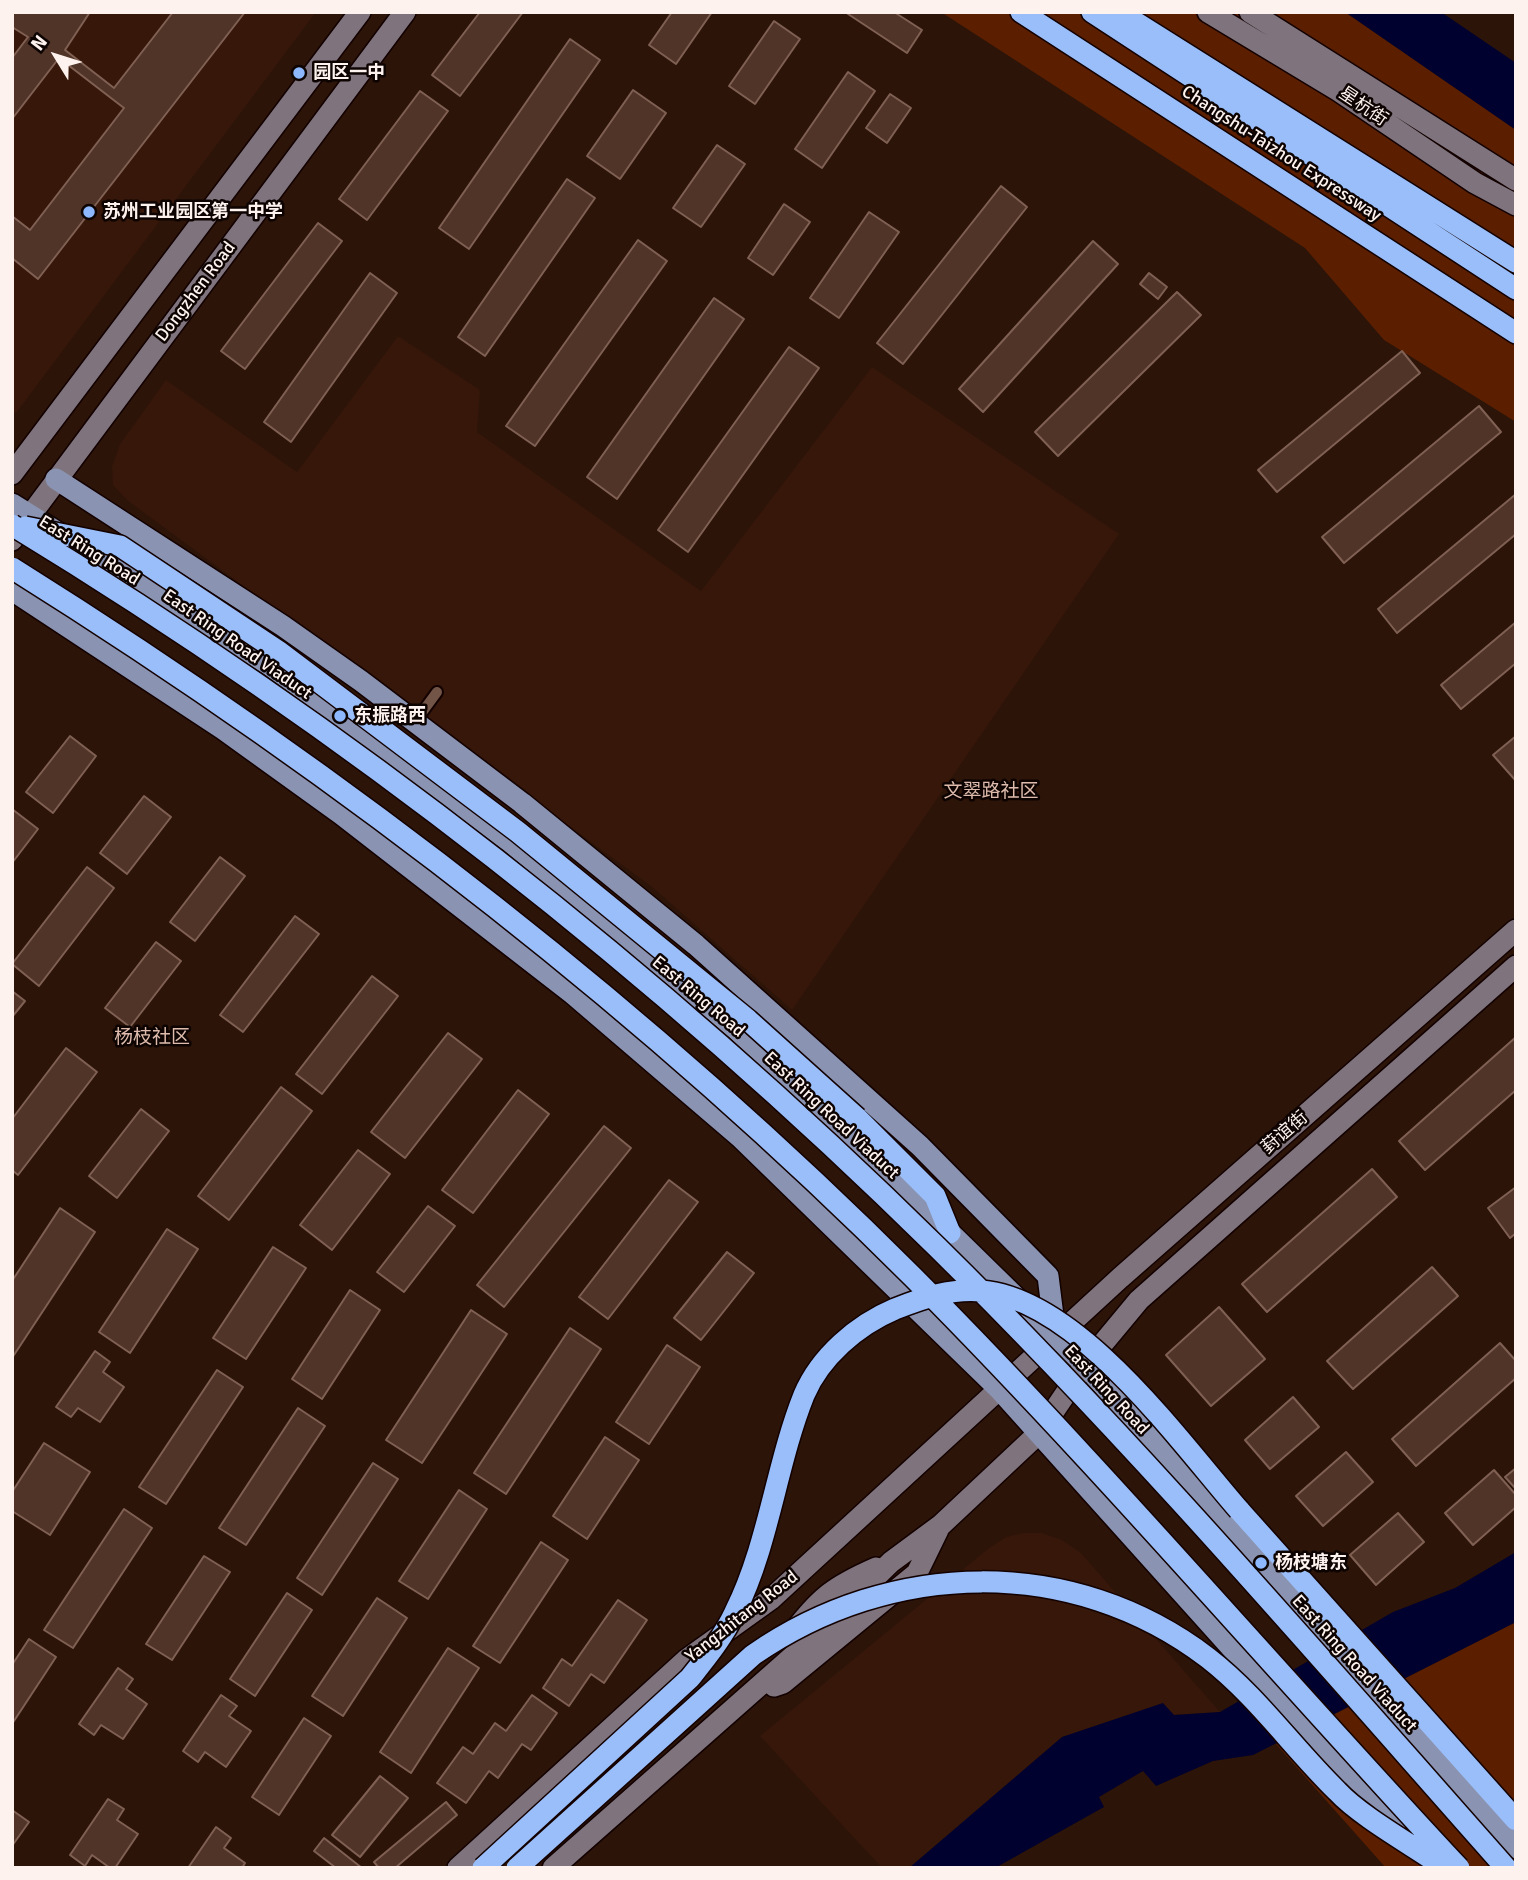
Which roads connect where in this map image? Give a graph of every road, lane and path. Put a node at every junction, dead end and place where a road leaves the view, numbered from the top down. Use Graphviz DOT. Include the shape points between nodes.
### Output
graph roads {
  1 [pos="360,12"];
  2 [pos="405,12"];
  3 [pos="1021,12"];
  4 [pos="1091,12"];
  5 [pos="1119,12"];
  6 [pos="1208,12"];
  7 [pos="1250,12"];
  8 [pos="1516,180"];
  9 [pos="1516,205"];
  10 [pos="1516,262"];
  11 [pos="1516,289"];
  12 [pos="1516,336"];
  13 [pos="12,474"];
  14 [pos="56,479"];
  15 [pos="17,517"];
  16 [pos="12,540"];
  17 [pos="12,569"];
  18 [pos="12,590"];
  19 [pos="245,601"];
  20 [pos="268,664"];
  21 [pos="437,692"];
  22 [pos="415,722"];
  23 [pos="383,747"];
  24 [pos="1516,930"];
  25 [pos="1516,966"];
  26 [pos="950,1233"];
  27 [pos="1056,1337"];
  28 [pos="1085,1365"];
  29 [pos="1000,1390"];
  30 [pos="1039,1433"];
  31 [pos="941,1525"];
  32 [pos="746,1697"];
  33 [pos="1471,1770"];
  34 [pos="1516,1821"];
  35 [pos="1516,1836"];
  36 [pos="1516,1848"];
  37 [pos="458,1868"];
  38 [pos="483,1868"];
  39 [pos="517,1868"];
  40 [pos="553,1868"];
  41 [pos="1429,1868"];
  42 [pos="1445,1868"];
  43 [pos="1459,1868"];
  44 [pos="1506,1868"];
  1 -- 13 [label="main road"];
  2 -- 14 [label="main road, Dongzhen Road"];
  3 -- 12 [label="highway, Changshu-Taizhou Expressway"];
  4 -- 11 [label="highway, Changshu-Taizhou Expressway"];
  5 -- 10 [label="highway"];
  6 -- 9 [label="main road, 星杭街"];
  7 -- 8 [label="main road, 星杭街"];
  14 -- 15 [label="main road, Dongzhen Road"];
  14 -- 19 [label="main road"];
  15 -- 16 [label="main road, Dongzhen Road"];
  15 -- 20 [label="main road, East Ring Road"];
  15 -- 26 [label="highway, bridge" via="120,546 278,651 529,841 748,1020 857,1118 935,1196"];
  15 -- 44 [label="highway, East Ring Road Viaduct, bridge" via="375,770 611,952 723,1047 938,1248 1108,1422"];
  17 -- 43 [label="highway, bridge" via="234,714 352,799 585,981 695,1074 912,1276 1052,1422"];
  18 -- 29 [label="main road" via="223,729 573,994 740,1137"];
  19 -- 20 [label="main road" via="243,626"];
  19 -- 22 [label="main road"];
  20 -- 23 [label="main road, East Ring Road"];
  21 -- 22 [label="lane"];
  22 -- 23 [label="main road" via="398,744"];
  22 -- 27 [label="main road" via="696,944 920,1146 1048,1276"];
  23 -- 26 [label="main road, East Ring Road" via="509,841 737,1030"];
  24 -- 27 [label="main road, 葑谊街"];
  25 -- 28 [label="main road, 葑谊街" via="1139,1300"];
  26 -- 27 [label="main road, East Ring Road"];
  27 -- 28 [label="main road, East Ring Road"];
  27 -- 29 [label="main road, Yangzhitang Road"];
  28 -- 30 [label="main road"];
  28 -- 36 [label="main road, East Ring Road"];
  29 -- 30 [label="main road"];
  29 -- 37 [label="main road, Yangzhitang Road" via="771,1599 686,1660"];
  30 -- 31 [label="main road"];
  30 -- 41 [label="main road"];
  31 -- 32 [label="main road" via="891,1562"];
  31 -- 32 [label="main road" via="917,1573 783,1683"];
  32 -- 40 [label="main road"];
  33 -- 34 [label="highway"];
  33 -- 35 [label="highway"];
  33 -- 38 [label="highway, bridge" via="1106,1359 1060,1323 1016,1298 980,1290 938,1293 890,1311 851,1336 829,1357 809,1384 798,1411 735,1613 708,1656 690,1678"];
  39 -- 42 [label="highway, bridge" via="776,1638 894,1592 989,1581 1097,1597 1165,1630 1240,1686 1339,1794"];
}
